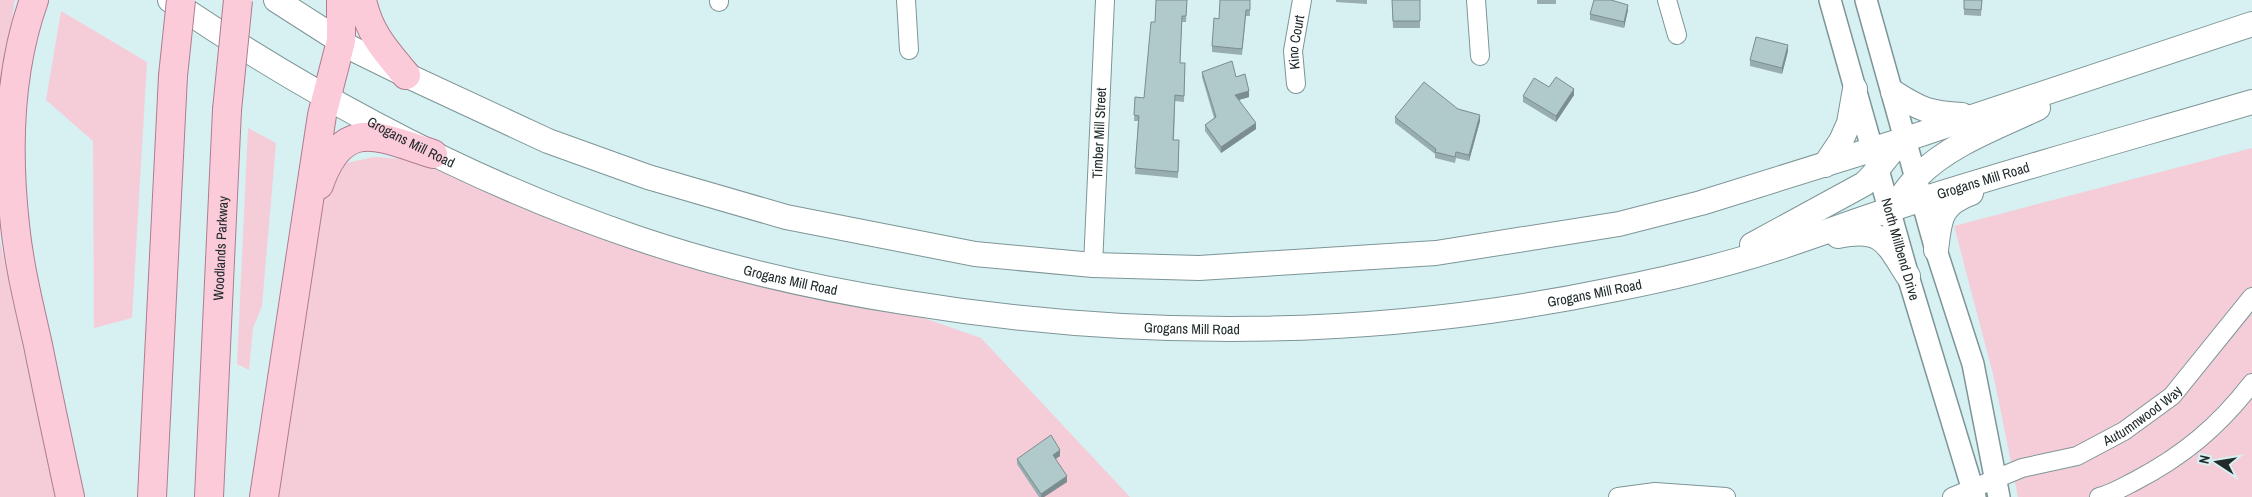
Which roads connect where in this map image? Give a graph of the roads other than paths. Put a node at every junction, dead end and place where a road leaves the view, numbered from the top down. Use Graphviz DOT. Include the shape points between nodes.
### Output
graph roads {
  1 [pos="170,0"];
  2 [pos="181,0"];
  3 [pos="238,0"];
  4 [pos="276,0"];
  5 [pos="341,0"];
  6 [pos="362,0"];
  7 [pos="906,0"];
  8 [pos="1105,0"];
  9 [pos="1302,0"];
  10 [pos="1476,0"];
  11 [pos="1667,0"];
  12 [pos="1830,0"];
  13 [pos="1866,0"];
  14 [pos="30,5"];
  15 [pos="2252,24"];
  16 [pos="1677,34"];
  17 [pos="341,41"];
  18 [pos="909,50"];
  19 [pos="1480,56"];
  20 [pos="406,75"];
  21 [pos="1296,84"];
  22 [pos="2067,85"];
  23 [pos="1855,88"];
  24 [pos="1893,92"];
  25 [pos="325,96"];
  26 [pos="2252,102"];
  27 [pos="1974,116"];
  28 [pos="1887,152"];
  29 [pos="432,154"];
  30 [pos="1823,165"];
  31 [pos="2006,174"];
  32 [pos="1908,195"];
  33 [pos="303,229"];
  34 [pos="1776,249"];
  35 [pos="1936,250"];
  36 [pos="1094,265"];
  37 [pos="1713,265"];
  38 [pos="1908,276"];
  39 [pos="2252,297"];
  40 [pos="2252,383"];
  41 [pos="1997,488"];
  42 [pos="1974,493"];
  43 [pos="70,497"];
  44 [pos="152,497"];
  45 [pos="209,497"];
  46 [pos="264,497"];
  47 [pos="1618,497"];
  48 [pos="1726,497"];
  49 [pos="1952,497"];
  50 [pos="2099,497"];
  1 -- 25 [label="main road, Grogans Mill Road" via="275,69"];
  2 -- 44 [label="main road, bridge" via="173,76"];
  3 -- 45 [label="main road, Woodlands Parkway, bridge" via="227,110"];
  4 -- 17 [label="main road"];
  5 -- 17 [label="main road"];
  6 -- 20 [label="main road" via="366,21"];
  7 -- 18 [label="street"];
  8 -- 36 [label="street, Timber Mill Street"];
  9 -- 21 [label="street, Kino Court" via="1293,51"];
  10 -- 19 [label="street"];
  11 -- 16 [label="street"];
  12 -- 23 [label="street, North Millbend Drive"];
  13 -- 24 [label="street, North Millbend Drive"];
  14 -- 43 [label="main road" via="17,73 12,124 11,176 15,227"];
  15 -- 22 [label="main road"];
  17 -- 20 [label="main road"];
  17 -- 25 [label="main road"];
  20 -- 36 [label="main road" via="548,141 648,177 786,217 975,254"];
  22 -- 27 [label="main road"];
  22 -- 32 [label="main road" via="2039,108 1975,138 1940,159"];
  23 -- 28 [label="street, North Millbend Drive"];
  23 -- 30 [label="main road" via="1849,123 1842,141"];
  24 -- 27 [label="main road" via="1932,113"];
  24 -- 28 [label="street, North Millbend Drive"];
  25 -- 29 [label="main road, Grogans Mill Road"];
  25 -- 33 [label="main road"];
  26 -- 31 [label="main road, Grogans Mill Road"];
  27 -- 28 [label="main road"];
  28 -- 30 [label="main road" via="1860,166"];
  28 -- 32 [label="main road"];
  28 -- 32 [label="street, North Millbend Drive"];
  28 -- 37 [label="main road" via="1851,192"];
  29 -- 33 [label="main road" via="374,135 356,136 335,152 322,176"];
  29 -- 37 [label="main road, Grogans Mill Road" via="526,196 631,236 761,274 962,312 1062,324 1231,331 1405,322 1609,291"];
  30 -- 36 [label="main road" via="1620,224 1436,253 1200,268"];
  31 -- 32 [label="main road" via="1950,180"];
  31 -- 35 [label="main road" via="1956,199 1944,210"];
  32 -- 34 [label="main road, Grogans Mill Road"];
  32 -- 35 [label="street, North Millbend Drive"];
  32 -- 38 [label="street, North Millbend Drive"];
  33 -- 46 [label="main road"];
  34 -- 37 [label="main road, Grogans Mill Road"];
  34 -- 38 [label="main road" via="1859,232 1880,236"];
  35 -- 41 [label="street, North Millbend Drive" via="1973,364"];
  38 -- 42 [label="street, North Millbend Drive"];
  39 -- 41 [label="street, Autumnwood Way" via="2172,396 2124,431 2077,456 2022,468"];
  40 -- 50 [label="street" via="2231,411 2190,447 2156,470"];
  41 -- 42 [label="street, Autumnwood Way"];
  42 -- 49 [label="street, Autumnwood Way"];
  47 -- 48 [label="street" via="1655,492"];
}
